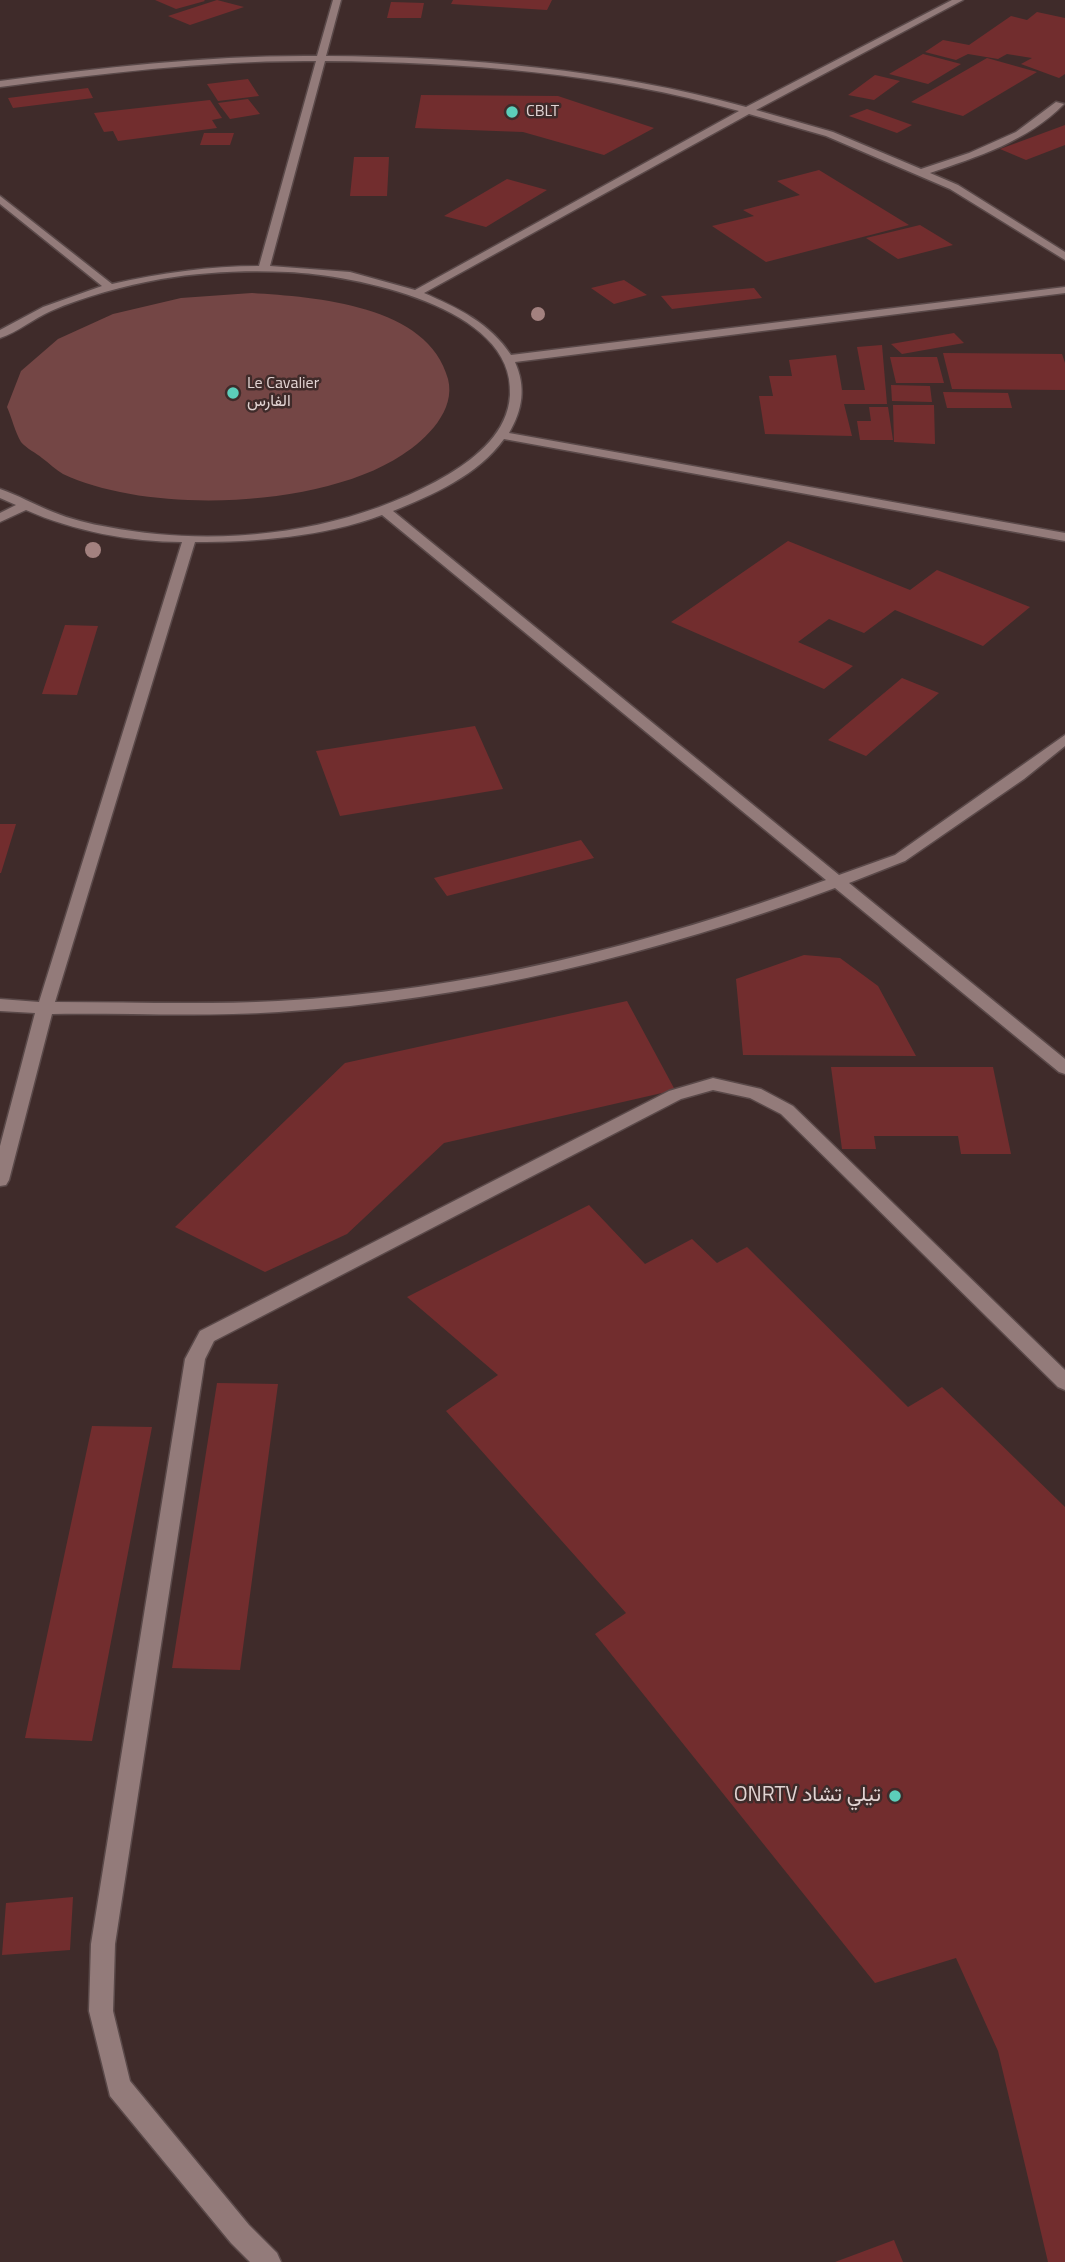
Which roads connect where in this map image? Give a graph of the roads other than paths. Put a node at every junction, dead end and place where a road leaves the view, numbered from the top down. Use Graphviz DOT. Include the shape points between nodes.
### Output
graph roads {
  1 [pos="337,0"];
  2 [pos="959,0"];
  3 [pos="321,57"];
  4 [pos="0,84"];
  5 [pos="1059,104"];
  6 [pos="749,110"];
  7 [pos="923,172"];
  8 [pos="0,199"];
  9 [pos="1065,257"];
  10 [pos="264,268"];
  11 [pos="110,287"];
  12 [pos="1065,290"];
  13 [pos="417,293"];
  14 [pos="0,335"];
  15 [pos="508,359"];
  16 [pos="502,435"];
  17 [pos="0,493"];
  18 [pos="23,506"];
  19 [pos="385,511"];
  20 [pos="0,518"];
  21 [pos="1065,537"];
  22 [pos="190,539"];
  23 [pos="1065,739"];
  24 [pos="836,882"];
  25 [pos="0,1005"];
  26 [pos="45,1008"];
  27 [pos="1065,1068"];
  28 [pos="0,1180"];
  29 [pos="1065,1382"];
  30 [pos="268,2262"];
  1 -- 3 [label="street"];
  2 -- 6 [label="street"];
  3 -- 4 [label="street" via="161,64"];
  3 -- 6 [label="street" via="531,69 652,88"];
  3 -- 10 [label="street"];
  5 -- 7 [label="street" via="1019,134"];
  6 -- 7 [label="street" via="847,141"];
  6 -- 13 [label="street"];
  7 -- 9 [label="street" via="993,208"];
  8 -- 11 [label="street"];
  10 -- 11 [label="street" via="182,273"];
  10 -- 13 [label="street" via="349,276"];
  11 -- 14 [label="street" via="52,307"];
  12 -- 15 [label="street"];
  13 -- 15 [label="street" via="466,317"];
  15 -- 16 [label="street" via="516,397"];
  16 -- 19 [label="street" via="459,475"];
  16 -- 21 [label="street"];
  17 -- 18 [label="street"];
  18 -- 20 [label="street"];
  18 -- 22 [label="street" via="92,527"];
  19 -- 22 [label="street" via="286,533"];
  19 -- 24 [label="street"];
  22 -- 26 [label="street"];
  23 -- 24 [label="street" via="900,858"];
  24 -- 26 [label="street" via="612,955 449,988 277,1007"];
  24 -- 27 [label="street"];
  25 -- 26 [label="street"];
  26 -- 28 [label="street"];
  29 -- 30 [label="street" via="787,1110 755,1093 713,1084 675,1095 207,1336 195,1359 177,1465 103,1944 101,2011 119,2087"];
}
